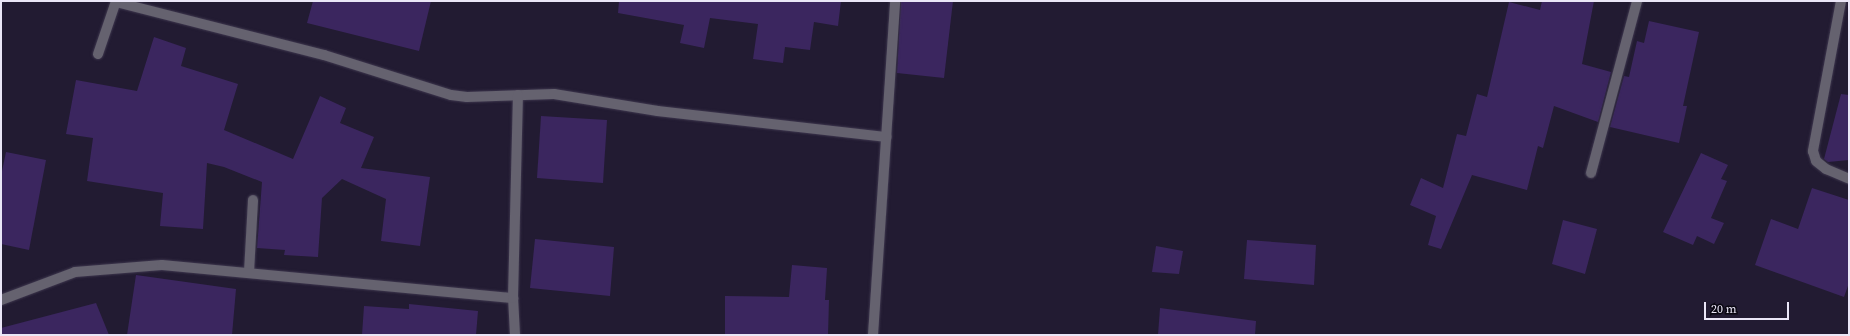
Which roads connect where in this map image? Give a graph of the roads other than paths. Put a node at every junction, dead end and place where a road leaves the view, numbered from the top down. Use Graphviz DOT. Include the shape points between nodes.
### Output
graph roads {
  1 [pos="116,1"];
  2 [pos="895,1"];
  3 [pos="1637,1"];
  4 [pos="1841,1"];
  5 [pos="98,54"];
  6 [pos="518,95"];
  7 [pos="887,137"];
  8 [pos="1592,173"];
  9 [pos="1849,179"];
  10 [pos="253,200"];
  11 [pos="249,272"];
  12 [pos="513,298"];
  13 [pos="1,300"];
  14 [pos="515,335"];
  15 [pos="873,335"];
  1 -- 5 [label="street"];
  1 -- 6 [label="street" via="324,54 451,95"];
  2 -- 7 [label="street"];
  3 -- 8 [label="street"];
  4 -- 9 [label="street" via="1813,151 1816,161 1826,169"];
  6 -- 7 [label="street" via="568,96 658,111"];
  6 -- 12 [label="street"];
  7 -- 15 [label="street"];
  10 -- 11 [label="street"];
  11 -- 12 [label="street"];
  11 -- 13 [label="street" via="162,265 118,267 75,272"];
  12 -- 14 [label="street"];
}
